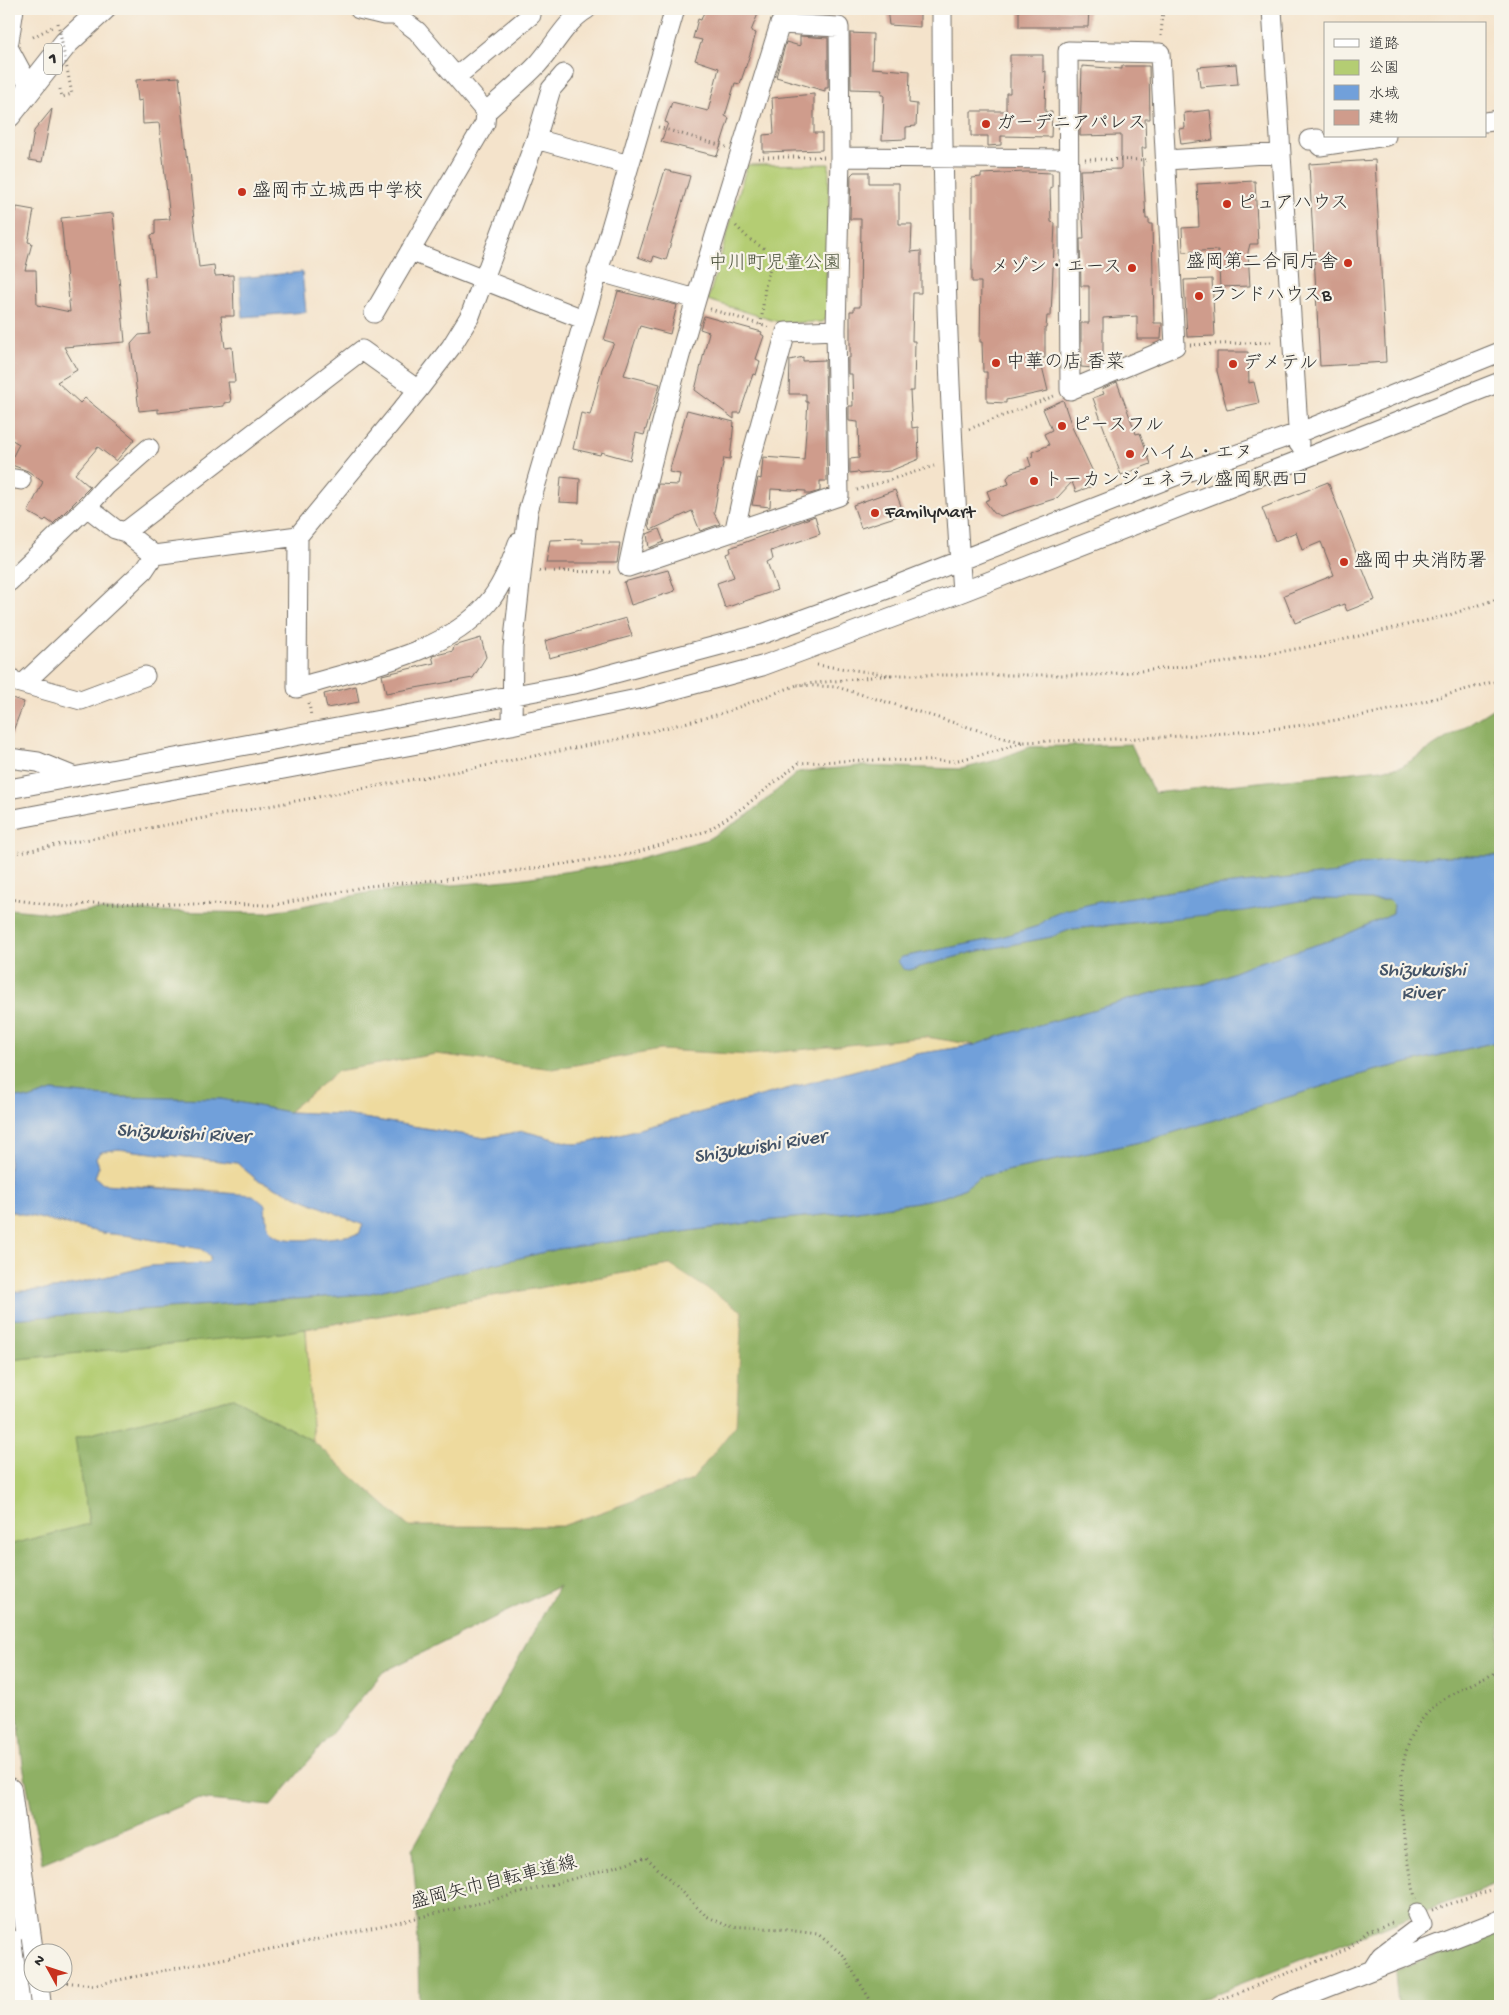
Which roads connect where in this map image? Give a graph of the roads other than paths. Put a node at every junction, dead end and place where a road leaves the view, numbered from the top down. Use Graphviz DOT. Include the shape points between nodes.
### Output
graph roads {
  1 [pos="14,9"];
  2 [pos="103,9"];
  3 [pos="359,9"];
  4 [pos="587,9"];
  5 [pos="675,9"];
  6 [pos="942,9"];
  7 [pos="1272,9"];
  8 [pos="400,12"];
  9 [pos="531,15"];
  10 [pos="9,41"];
  11 [pos="9,49"];
  12 [pos="564,74"];
  13 [pos="456,77"];
  14 [pos="30,88"];
  15 [pos="486,112"];
  16 [pos="9,115"];
  17 [pos="1500,120"];
  18 [pos="1486,122"];
  19 [pos="536,138"];
  20 [pos="1373,138"];
  21 [pos="1309,140"];
  22 [pos="1281,153"];
  23 [pos="840,157"];
  24 [pos="942,159"];
  25 [pos="1067,159"];
  26 [pos="1166,160"];
  27 [pos="629,165"];
  28 [pos="410,251"];
  29 [pos="597,271"];
  30 [pos="484,281"];
  31 [pos="696,302"];
  32 [pos="374,314"];
  33 [pos="583,319"];
  34 [pos="836,330"];
  35 [pos="1500,352"];
  36 [pos="1500,382"];
  37 [pos="418,390"];
  38 [pos="1298,433"];
  39 [pos="149,448"];
  40 [pos="1300,460"];
  41 [pos="86,507"];
  42 [pos="528,511"];
  43 [pos="735,529"];
  44 [pos="125,532"];
  45 [pos="298,536"];
  46 [pos="154,555"];
  47 [pos="960,560"];
  48 [pos="9,582"];
  49 [pos="962,592"];
  50 [pos="145,676"];
  51 [pos="17,680"];
  52 [pos="512,696"];
  53 [pos="512,725"];
  54 [pos="9,758"];
  55 [pos="75,777"];
  56 [pos="9,789"];
  57 [pos="9,820"];
  58 [pos="9,1790"];
  59 [pos="1417,1914"];
  60 [pos="1500,1920"];
  61 [pos="9,1941"];
  62 [pos="30,1942"];
  63 [pos="1373,1969"];
  64 [pos="37,1992"];
  65 [pos="18,2006"];
  66 [pos="39,2006"];
  67 [pos="1280,2006"];
  1 -- 10 [label="street"];
  2 -- 14 [label="main road, 1" via="66,43"];
  3 -- 8 [label="street" via="384,15"];
  4 -- 15 [label="street" via="577,15 539,62"];
  5 -- 27 [label="street"];
  6 -- 24 [label="street"];
  7 -- 22 [label="street"];
  8 -- 13 [label="street"];
  9 -- 13 [label="street"];
  11 -- 14 [label="street"];
  12 -- 19 [label="street" via="551,89"];
  13 -- 15 [label="street"];
  14 -- 16 [label="main road, 1"];
  15 -- 28 [label="street" via="485,123"];
  17 -- 18 [label="street"];
  19 -- 27 [label="street"];
  19 -- 30 [label="street"];
  20 -- 21 [label="street" via="1320,146 1317,138"];
  22 -- 26 [label="street"];
  22 -- 38 [label="street"];
  23 -- 24 [label="street"];
  23 -- 31 [label="street" via="839,27 780,24"];
  23 -- 34 [label="street"];
  24 -- 25 [label="street"];
  24 -- 47 [label="street" via="952,450"];
  25 -- 26 [label="street" via="1068,51 1160,53"];
  25 -- 26 [label="street" via="1070,390 1175,346"];
  27 -- 29 [label="street"];
  28 -- 30 [label="street"];
  28 -- 32 [label="street"];
  29 -- 31 [label="street"];
  29 -- 33 [label="street"];
  30 -- 33 [label="street"];
  30 -- 37 [label="street" via="470,316"];
  31 -- 43 [label="street" via="656,441 628,567"];
  33 -- 42 [label="street"];
  34 -- 43 [label="street" via="786,332 749,464"];
  34 -- 43 [label="street" via="839,496"];
  35 -- 38 [label="street"];
  36 -- 40 [label="street"];
  37 -- 44 [label="street" via="362,350"];
  37 -- 45 [label="street"];
  38 -- 40 [label="street"];
  38 -- 47 [label="street" via="1178,475"];
  39 -- 41 [label="street"];
  40 -- 49 [label="street"];
  41 -- 44 [label="street" via="115,529"];
  41 -- 48 [label="street"];
  42 -- 45 [label="street" via="501,583 487,604 459,629 408,654 297,688"];
  42 -- 52 [label="street" via="513,648"];
  44 -- 46 [label="street"];
  45 -- 46 [label="street"];
  46 -- 51 [label="street" via="144,570"];
  47 -- 49 [label="street"];
  47 -- 52 [label="street" via="765,633 574,684"];
  49 -- 53 [label="street" via="762,666 642,698"];
  50 -- 51 [label="street" via="81,700"];
  52 -- 53 [label="street"];
  52 -- 55 [label="street"];
  53 -- 57 [label="street"];
  54 -- 55 [label="street" via="38,762"];
  55 -- 56 [label="street"];
  58 -- 62 [label="main road"];
  59 -- 63 [label="street" via="1422,1925 1380,1956"];
  60 -- 63 [label="street"];
  61 -- 65 [label="main road, bridge"];
  63 -- 67 [label="street"];
  64 -- 66 [label="main road"];
}
